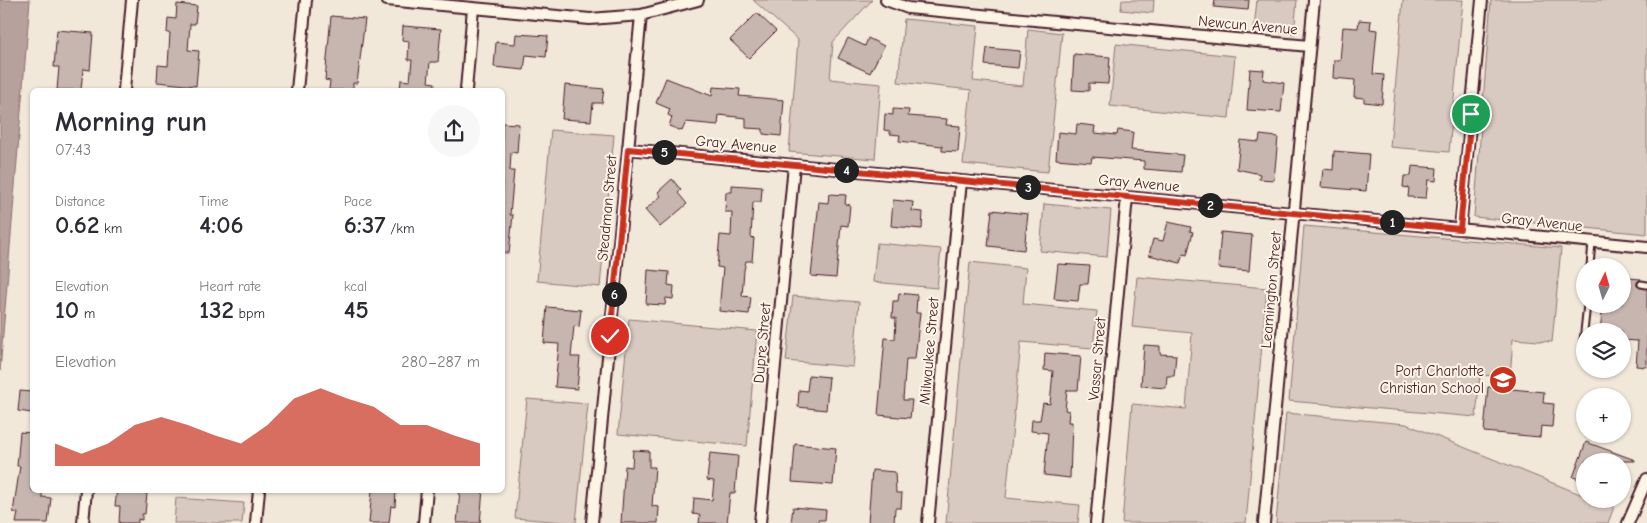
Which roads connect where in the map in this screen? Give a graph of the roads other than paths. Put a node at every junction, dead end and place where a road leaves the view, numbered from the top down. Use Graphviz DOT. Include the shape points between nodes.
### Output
graph roads {
  1 [pos="132,0"];
  2 [pos="306,0"];
  3 [pos="387,0"];
  4 [pos="698,0"];
  5 [pos="886,0"];
  6 [pos="1314,0"];
  7 [pos="1482,0"];
  8 [pos="474,8"];
  9 [pos="641,16"];
  10 [pos="1310,46"];
  11 [pos="124,88"];
  12 [pos="297,88"];
  13 [pos="466,88"];
  14 [pos="628,149"];
  15 [pos="794,165"];
  16 [pos="961,181"];
  17 [pos="1127,197"];
  18 [pos="1294,213"];
  19 [pos="1460,229"];
  20 [pos="1592,242"];
  21 [pos="1647,247"];
  22 [pos="1591,258"];
  23 [pos="1647,479"];
  24 [pos="86,493"];
  25 [pos="259,493"];
  26 [pos="427,493"];
  27 [pos="83,523"];
  28 [pos="256,523"];
  29 [pos="424,523"];
  30 [pos="592,523"];
  31 [pos="760,523"];
  32 [pos="928,523"];
  33 [pos="1096,523"];
  34 [pos="1264,523"];
  35 [pos="1628,523"];
  1 -- 11 [label="street"];
  2 -- 12 [label="street"];
  3 -- 8 [label="street"];
  4 -- 9 [label="street"];
  5 -- 10 [label="street, Newcun Avenue" via="908,8"];
  6 -- 10 [label="street, Leamington Street"];
  7 -- 19 [label="street"];
  8 -- 9 [label="street" via="590,19"];
  8 -- 13 [label="street"];
  9 -- 14 [label="street, Steadman Street"];
  10 -- 18 [label="street, Leamington Street"];
  14 -- 15 [label="street, Gray Avenue"];
  14 -- 30 [label="street, Steadman Street"];
  15 -- 16 [label="street, Gray Avenue"];
  15 -- 31 [label="street, Dupre Street"];
  16 -- 17 [label="street, Gray Avenue"];
  16 -- 32 [label="street, Milwaukee Street"];
  17 -- 18 [label="street, Gray Avenue"];
  17 -- 33 [label="street, Vassar Street"];
  18 -- 19 [label="street, Gray Avenue"];
  18 -- 34 [label="street, Leamington Street"];
  19 -- 20 [label="street, Gray Avenue"];
  20 -- 21 [label="street, Gray Avenue"];
  20 -- 22 [label="lane"];
  23 -- 35 [label="street"];
  24 -- 27 [label="street"];
  25 -- 28 [label="street"];
  26 -- 29 [label="street"];
}
